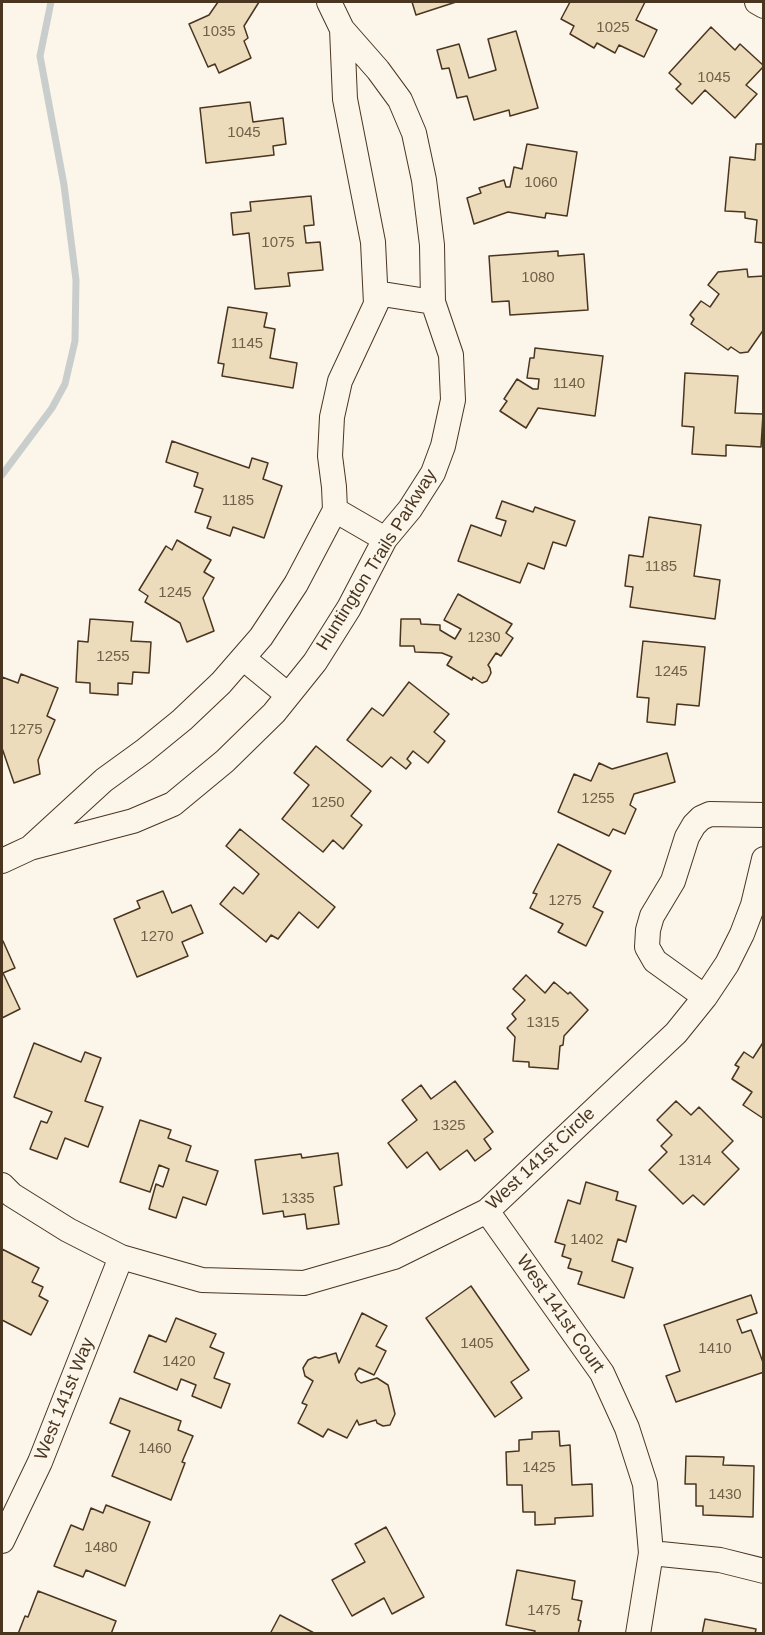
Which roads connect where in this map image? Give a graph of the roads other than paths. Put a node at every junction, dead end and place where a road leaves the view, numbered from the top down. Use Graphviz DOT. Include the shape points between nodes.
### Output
graph roads {
  1 [pos="329,2"];
  2 [pos="757,2"];
  3 [pos="764,6"];
  4 [pos="342,29"];
  5 [pos="376,293"];
  6 [pos="434,302"];
  7 [pos="335,510"];
  8 [pos="385,539"];
  9 [pos="243,658"];
  10 [pos="288,695"];
  11 [pos="764,815"];
  12 [pos="30,848"];
  13 [pos="764,859"];
  14 [pos="2,861"];
  15 [pos="705,996"];
  16 [pos="2,1185"];
  17 [pos="487,1211"];
  18 [pos="121,1257"];
  19 [pos="2,1539"];
  20 [pos="651,1553"];
  21 [pos="764,1571"];
  22 [pos="638,1634"];
  1 -- 4 [label="street, Huntington Trails Parkway"];
  2 -- 3 [label="street"];
  4 -- 5 [label="street, Huntington Trails Parkway" via="345,99 373,242"];
  4 -- 6 [label="street, Huntington Trails Parkway" via="400,100 414,133 432,245"];
  5 -- 6 [label="street"];
  5 -- 7 [label="street, Huntington Trails Parkway" via="376,304 340,381 332,417 330,456"];
  6 -- 8 [label="street, Huntington Trails Parkway" via="451,355 453,400 433,473"];
  7 -- 8 [label="street"];
  7 -- 9 [label="street, Huntington Trails Parkway" via="296,584"];
  8 -- 10 [label="street, Huntington Trails Parkway" via="349,608 315,662"];
  9 -- 10 [label="street"];
  9 -- 12 [label="street, Huntington Trails Parkway" via="182,720 104,780"];
  10 -- 12 [label="street, Huntington Trails Parkway" via="225,762 173,804 133,821"];
  11 -- 15 [label="street" via="710,814 701,818 687,837 673,881 652,916 647,947 655,961"];
  12 -- 14 [label="street, Huntington Trails Parkway"];
  13 -- 15 [label="street, West 141st Circle" via="742,934"];
  15 -- 17 [label="street, West 141st Circle" via="676,1033"];
  16 -- 18 [label="street, West 141st Circle" via="68,1230"];
  17 -- 18 [label="street, West 141st Circle" via="394,1257 304,1283 201,1280"];
  17 -- 20 [label="street, West 141st Court" via="602,1373 627,1428 645,1484"];
  18 -- 19 [label="street, West 141st Way" via="40,1462"];
  20 -- 21 [label="street" via="720,1560"];
  20 -- 22 [label="street, West 141st Court"];
}
